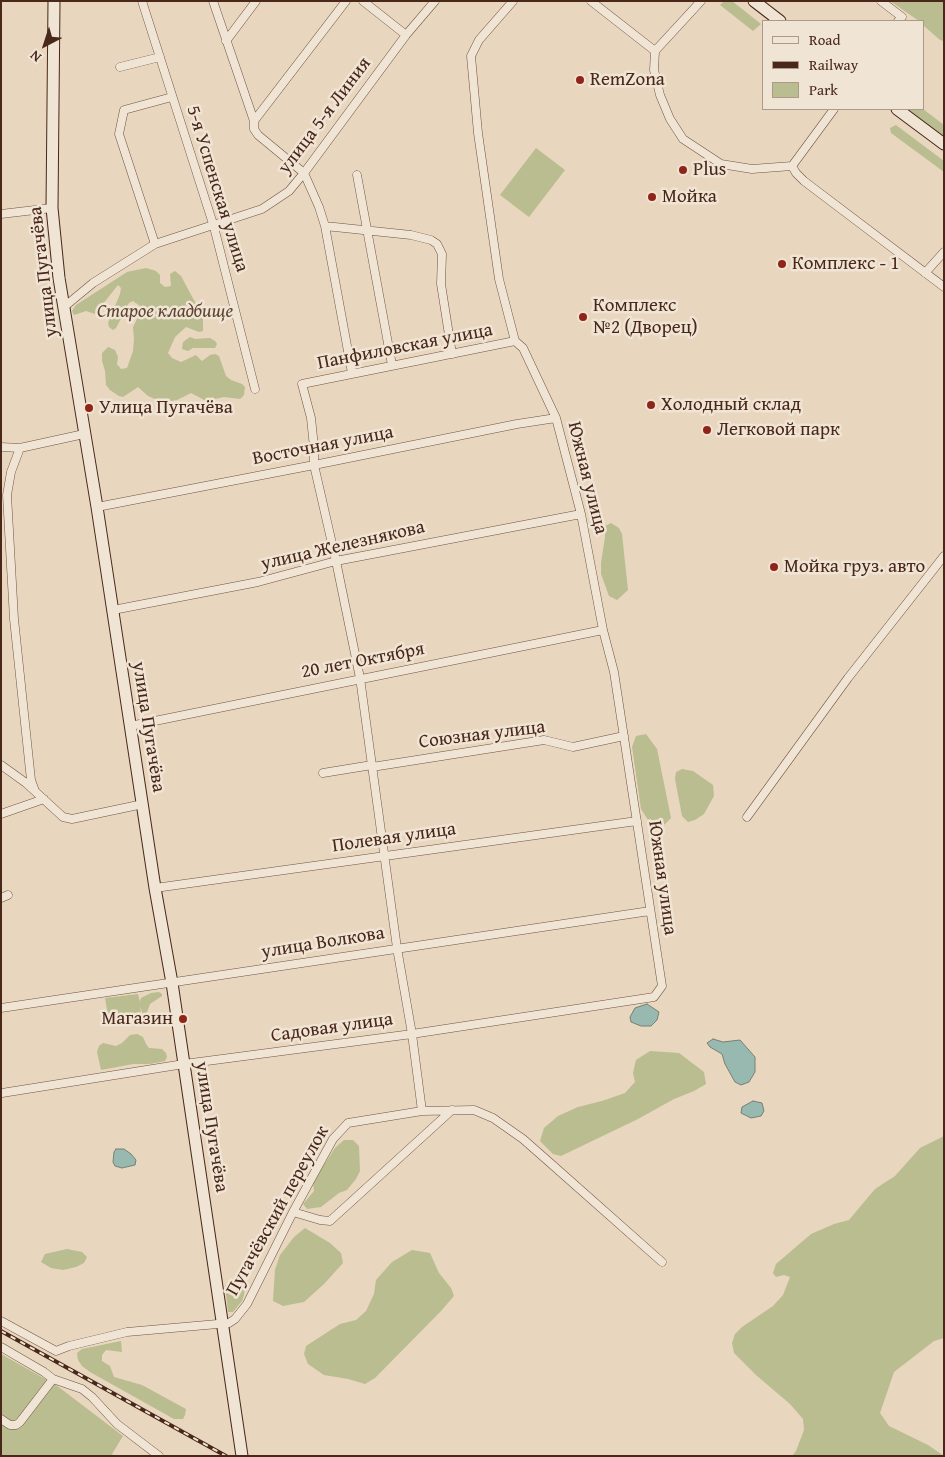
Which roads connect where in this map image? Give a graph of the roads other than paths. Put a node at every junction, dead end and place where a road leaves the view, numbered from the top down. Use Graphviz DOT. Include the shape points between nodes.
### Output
graph roads {
  1 [pos="54,1"];
  2 [pos="151,1"];
  3 [pos="213,1"];
  4 [pos="256,1"];
  5 [pos="346,1"];
  6 [pos="363,1"];
  7 [pos="435,1"];
  8 [pos="513,1"];
  9 [pos="591,1"];
  10 [pos="701,1"];
  11 [pos="754,1"];
  12 [pos="881,1"];
  13 [pos="142,3"];
  14 [pos="779,20"];
  15 [pos="899,20"];
  16 [pos="406,35"];
  17 [pos="226,40"];
  18 [pos="655,51"];
  19 [pos="160,57"];
  20 [pos="120,67"];
  21 [pos="172,97"];
  22 [pos="833,110"];
  23 [pos="898,110"];
  24 [pos="254,122"];
  25 [pos="944,144"];
  26 [pos="792,166"];
  27 [pos="304,173"];
  28 [pos="357,175"];
  29 [pos="52,208"];
  30 [pos="1,214"];
  31 [pos="213,225"];
  32 [pos="325,226"];
  33 [pos="367,230"];
  34 [pos="155,244"];
  35 [pos="944,252"];
  36 [pos="926,273"];
  37 [pos="944,287"];
  38 [pos="64,307"];
  39 [pos="515,341"];
  40 [pos="452,354"];
  41 [pos="392,365"];
  42 [pos="352,373"];
  43 [pos="255,389"];
  44 [pos="556,418"];
  45 [pos="84,434"];
  46 [pos="1,448"];
  47 [pos="20,448"];
  48 [pos="314,465"];
  49 [pos="97,507"];
  50 [pos="581,514"];
  51 [pos="944,556"];
  52 [pos="336,561"];
  53 [pos="113,610"];
  54 [pos="603,630"];
  55 [pos="360,678"];
  56 [pos="130,726"];
  57 [pos="624,736"];
  58 [pos="1,766"];
  59 [pos="372,766"];
  60 [pos="323,773"];
  61 [pos="35,791"];
  62 [pos="44,799"];
  63 [pos="143,804"];
  64 [pos="1,814"];
  65 [pos="747,817"];
  66 [pos="637,820"];
  67 [pos="384,856"];
  68 [pos="156,888"];
  69 [pos="650,911"];
  70 [pos="397,948"];
  71 [pos="172,983"];
  72 [pos="662,986"];
  73 [pos="1,1008"];
  74 [pos="412,1034"];
  75 [pos="184,1064"];
  76 [pos="2,1093"];
  77 [pos="452,1110"];
  78 [pos="422,1111"];
  79 [pos="293,1212"];
  80 [pos="662,1262"];
  81 [pos="1,1321"];
  82 [pos="223,1324"];
  83 [pos="1,1347"];
  84 [pos="53,1379"];
  85 [pos="1,1420"];
  86 [pos="159,1456"];
  87 [pos="242,1456"];
  1 -- 29 [label="street, улица Пугачёва"];
  2 -- 13 [label="street"];
  3 -- 17 [label="street"];
  4 -- 17 [label="street"];
  5 -- 24 [label="street"];
  6 -- 16 [label="street"];
  7 -- 16 [label="street, улица 5-я Линия"];
  8 -- 39 [label="street, Южная улица" via="479,40 471,56 478,133 499,279"];
  9 -- 18 [label="street"];
  10 -- 18 [label="street"];
  11 -- 14 [label="street"];
  12 -- 15 [label="street" via="902,17"];
  13 -- 19 [label="street, 5-я Успенская улица"];
  16 -- 27 [label="street, улица 5-я Линия"];
  17 -- 24 [label="street"];
  18 -- 26 [label="street" via="654,70 660,95 683,140 721,164 752,170"];
  19 -- 20 [label="street"];
  19 -- 21 [label="street, 5-я Успенская улица"];
  21 -- 31 [label="street, 5-я Успенская улица"];
  21 -- 34 [label="street" via="124,110 119,134"];
  22 -- 26 [label="street"];
  23 -- 25 [label="street"];
  24 -- 27 [label="street" via="258,134"];
  26 -- 36 [label="street" via="804,181"];
  27 -- 31 [label="street, улица 5-я Линия" via="289,191 262,209"];
  27 -- 32 [label="street"];
  28 -- 33 [label="street"];
  29 -- 30 [label="street"];
  29 -- 38 [label="street, улица Пугачёва"];
  31 -- 34 [label="street, улица 5-я Линия"];
  31 -- 43 [label="street, 5-я Успенская улица"];
  32 -- 33 [label="street"];
  32 -- 42 [label="street"];
  33 -- 40 [label="street" via="411,235 437,244 442,254 441,284"];
  33 -- 41 [label="street"];
  34 -- 38 [label="street, улица 5-я Линия" via="93,283"];
  35 -- 36 [label="street"];
  36 -- 37 [label="street"];
  38 -- 45 [label="street, улица Пугачёва"];
  39 -- 40 [label="street, Панфиловская улица"];
  39 -- 44 [label="street, Южная улица" via="523,348"];
  40 -- 41 [label="street, Панфиловская улица"];
  41 -- 42 [label="street, Панфиловская улица"];
  42 -- 48 [label="street, Панфиловская улица" via="302,384 311,418"];
  44 -- 48 [label="street, Восточная улица"];
  44 -- 50 [label="street, Южная улица"];
  45 -- 47 [label="street"];
  45 -- 49 [label="street, улица Пугачёва"];
  46 -- 47 [label="street"];
  47 -- 61 [label="street" via="7,496 14,619 31,780"];
  48 -- 49 [label="street, Восточная улица"];
  48 -- 52 [label="street"];
  49 -- 53 [label="street, улица Пугачёва"];
  50 -- 52 [label="street, улица Железнякова"];
  50 -- 54 [label="street, Южная улица"];
  51 -- 65 [label="street" via="848,678"];
  52 -- 53 [label="street, улица Железнякова" via="258,582"];
  52 -- 55 [label="street"];
  53 -- 56 [label="street, улица Пугачёва"];
  54 -- 55 [label="street, 20 лет Октября"];
  54 -- 57 [label="street, Южная улица" via="614,672"];
  55 -- 56 [label="street, 20 лет Октября"];
  55 -- 59 [label="street"];
  56 -- 63 [label="street, улица Пугачёва"];
  57 -- 59 [label="street, Союзная улица" via="573,747 544,740"];
  57 -- 66 [label="street, Южная улица"];
  58 -- 61 [label="street"];
  59 -- 60 [label="street, Союзная улица"];
  59 -- 67 [label="street"];
  61 -- 62 [label="street"];
  62 -- 63 [label="street" via="63,817 72,819"];
  62 -- 64 [label="street"];
  63 -- 68 [label="street, улица Пугачёва"];
  66 -- 67 [label="street, Полевая улица"];
  66 -- 69 [label="street, Южная улица"];
  67 -- 68 [label="street, Полевая улица"];
  67 -- 70 [label="street"];
  68 -- 71 [label="street, улица Пугачёва"];
  69 -- 70 [label="street, улица Волкова"];
  69 -- 72 [label="street, Южная улица"];
  70 -- 71 [label="street, улица Волкова"];
  70 -- 74 [label="street"];
  71 -- 73 [label="street, улица Волкова"];
  71 -- 75 [label="street, улица Пугачёва"];
  72 -- 74 [label="street, Садовая улица" via="654,997"];
  74 -- 75 [label="street, Садовая улица"];
  74 -- 78 [label="street"];
  75 -- 76 [label="street, Садовая улица"];
  75 -- 82 [label="street, улица Пугачёва"];
  77 -- 78 [label="street, Пугачёвский переулок"];
  77 -- 79 [label="street" via="330,1221"];
  77 -- 80 [label="street, Пугачёвский переулок" via="480,1112 523,1139"];
  78 -- 79 [label="street, Пугачёвский переулок" via="348,1123 333,1139"];
  79 -- 82 [label="street, Пугачёвский переулок" via="247,1304 235,1319"];
  81 -- 82 [label="street" via="56,1351 127,1332"];
  82 -- 87 [label="street, улица Пугачёва"];
  83 -- 84 [label="street"];
  84 -- 85 [label="street" via="20,1422 10,1425"];
  84 -- 86 [label="street" via="82,1389 117,1424"];
}
